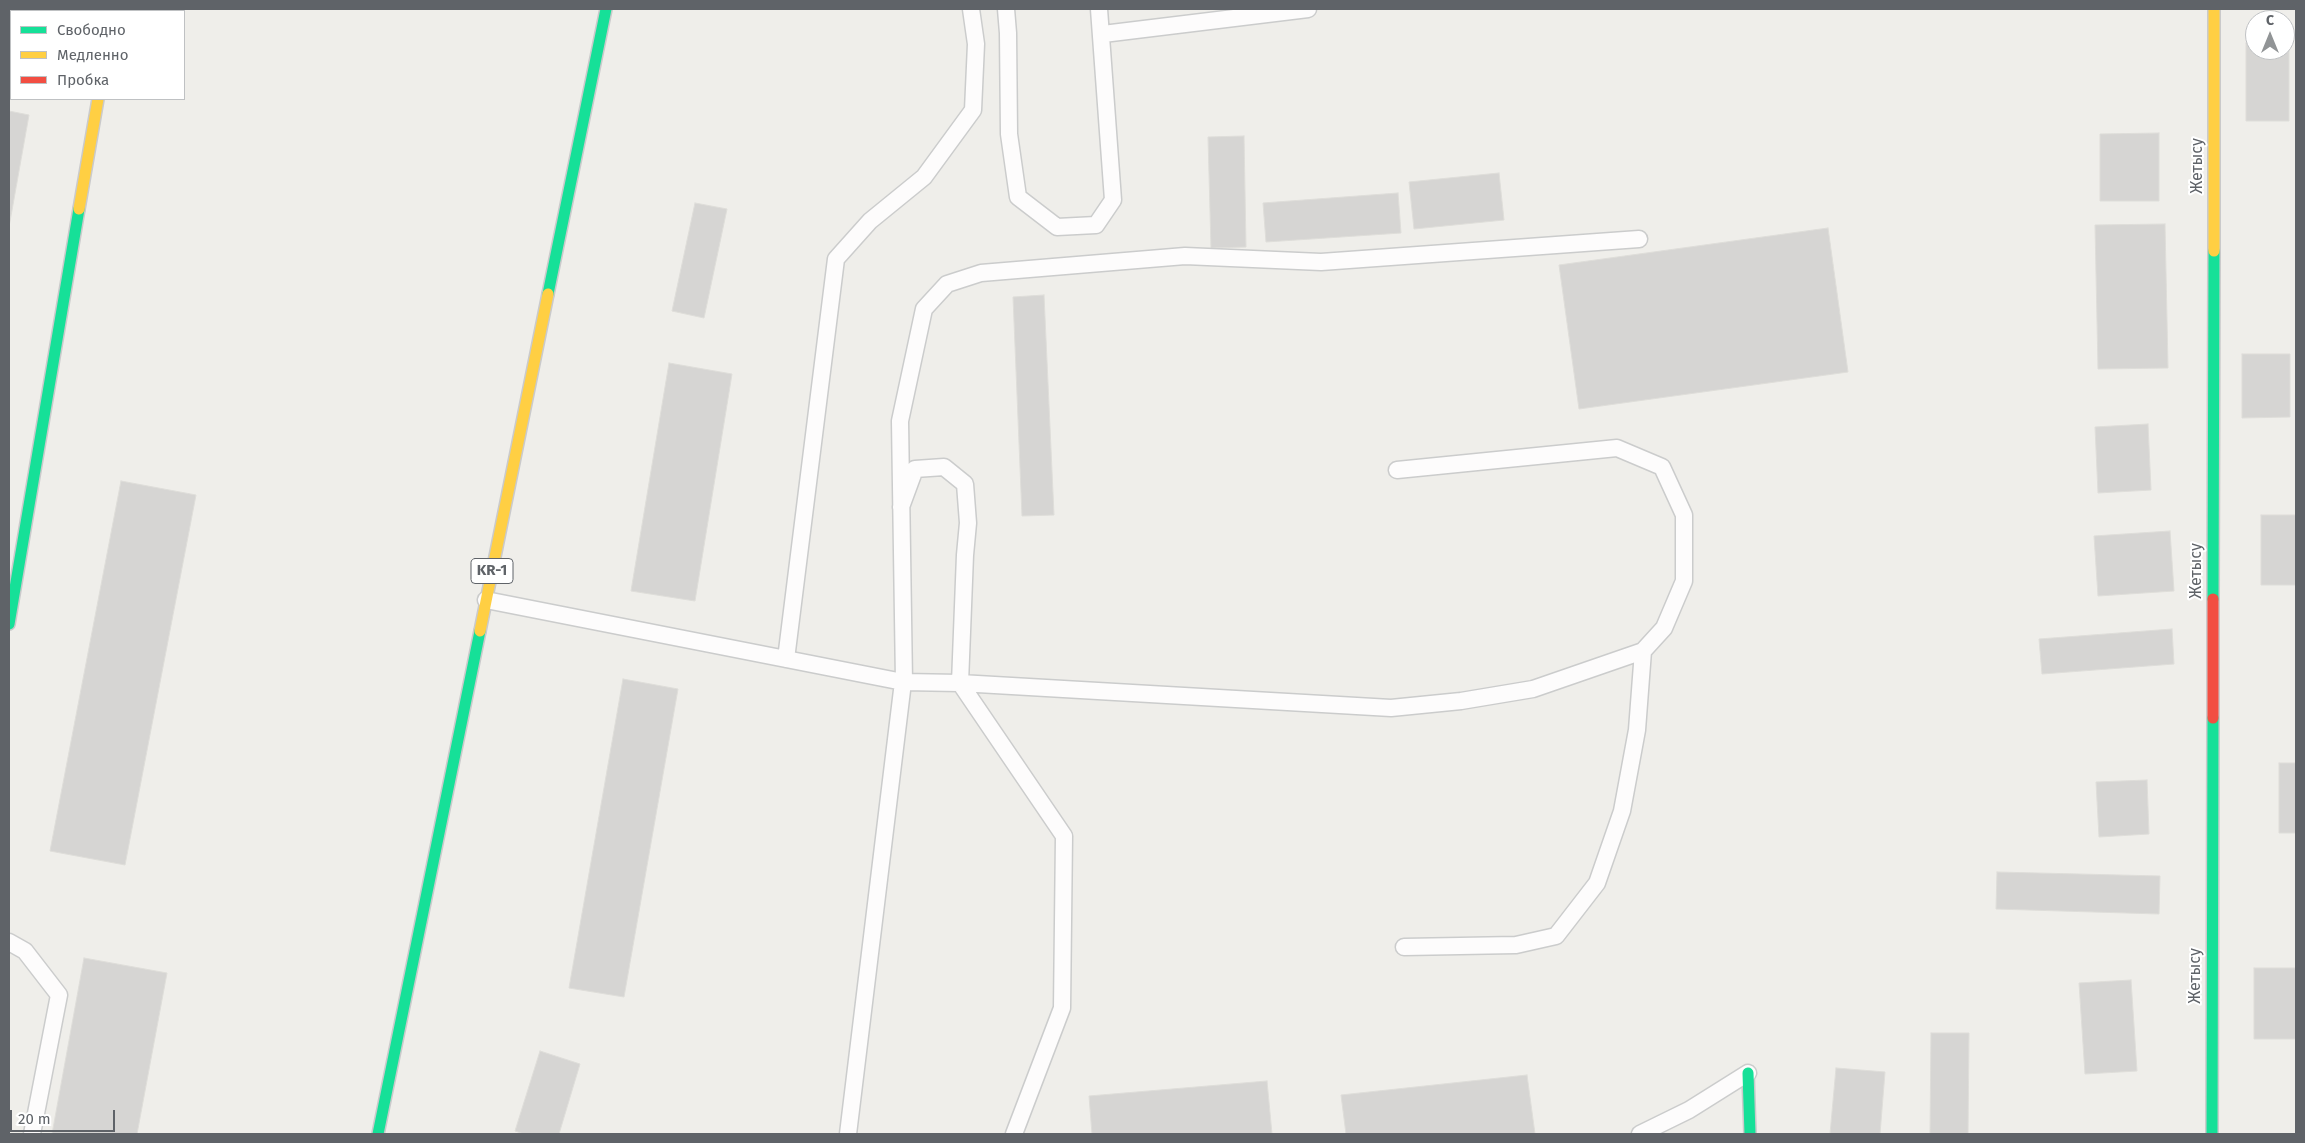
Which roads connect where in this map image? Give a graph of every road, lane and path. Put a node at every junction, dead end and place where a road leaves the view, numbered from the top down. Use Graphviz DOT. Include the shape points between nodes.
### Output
graph roads {
  1 [pos="606,9"];
  2 [pos="971,9"];
  3 [pos="1006,9"];
  4 [pos="1100,9"];
  5 [pos="1308,9"];
  6 [pos="2214,9"];
  7 [pos="1103,34"];
  8 [pos="98,100"];
  9 [pos="1639,239"];
  10 [pos="1397,470"];
  11 [pos="901,506"];
  12 [pos="486,600"];
  13 [pos="9,624"];
  14 [pos="1643,651"];
  15 [pos="786,659"];
  16 [pos="903,682"];
  17 [pos="960,683"];
  18 [pos="9,942"];
  19 [pos="1404,947"];
  20 [pos="1748,1073"];
  21 [pos="32,1134"];
  22 [pos="378,1134"];
  23 [pos="848,1134"];
  24 [pos="1014,1134"];
  25 [pos="1640,1134"];
  26 [pos="1750,1134"];
  27 [pos="2212,1134"];
  1 -- 12 [label="street, KR-1"];
  2 -- 15 [label="lane" via="976,44 973,110 924,177 870,221 836,259"];
  3 -- 7 [label="lane" via="1009,134 1018,197 1057,226 1096,225 1113,200"];
  4 -- 7 [label="lane"];
  5 -- 7 [label="lane"];
  6 -- 27 [label="street, Жетысу"];
  8 -- 13 [label="street"];
  9 -- 11 [label="lane" via="1321,262 1185,256 981,273 947,284 924,309 902,413"];
  10 -- 14 [label="lane" via="1617,448 1662,468 1684,515 1684,581 1664,628"];
  11 -- 16 [label="lane"];
  11 -- 17 [label="lane" via="915,469 944,467 965,484 968,524"];
  12 -- 15 [label="lane"];
  12 -- 22 [label="street, KR-1"];
  14 -- 17 [label="lane" via="1533,689 1391,708"];
  14 -- 19 [label="lane" via="1636,730 1622,811 1597,883 1556,936 1516,945"];
  15 -- 16 [label="lane"];
  16 -- 17 [label="lane"];
  16 -- 23 [label="lane"];
  17 -- 24 [label="lane" via="1064,836 1062,1008"];
  18 -- 21 [label="lane" via="25,950 59,995"];
  20 -- 25 [label="lane" via="1689,1110"];
  20 -- 26 [label="street"];
}
